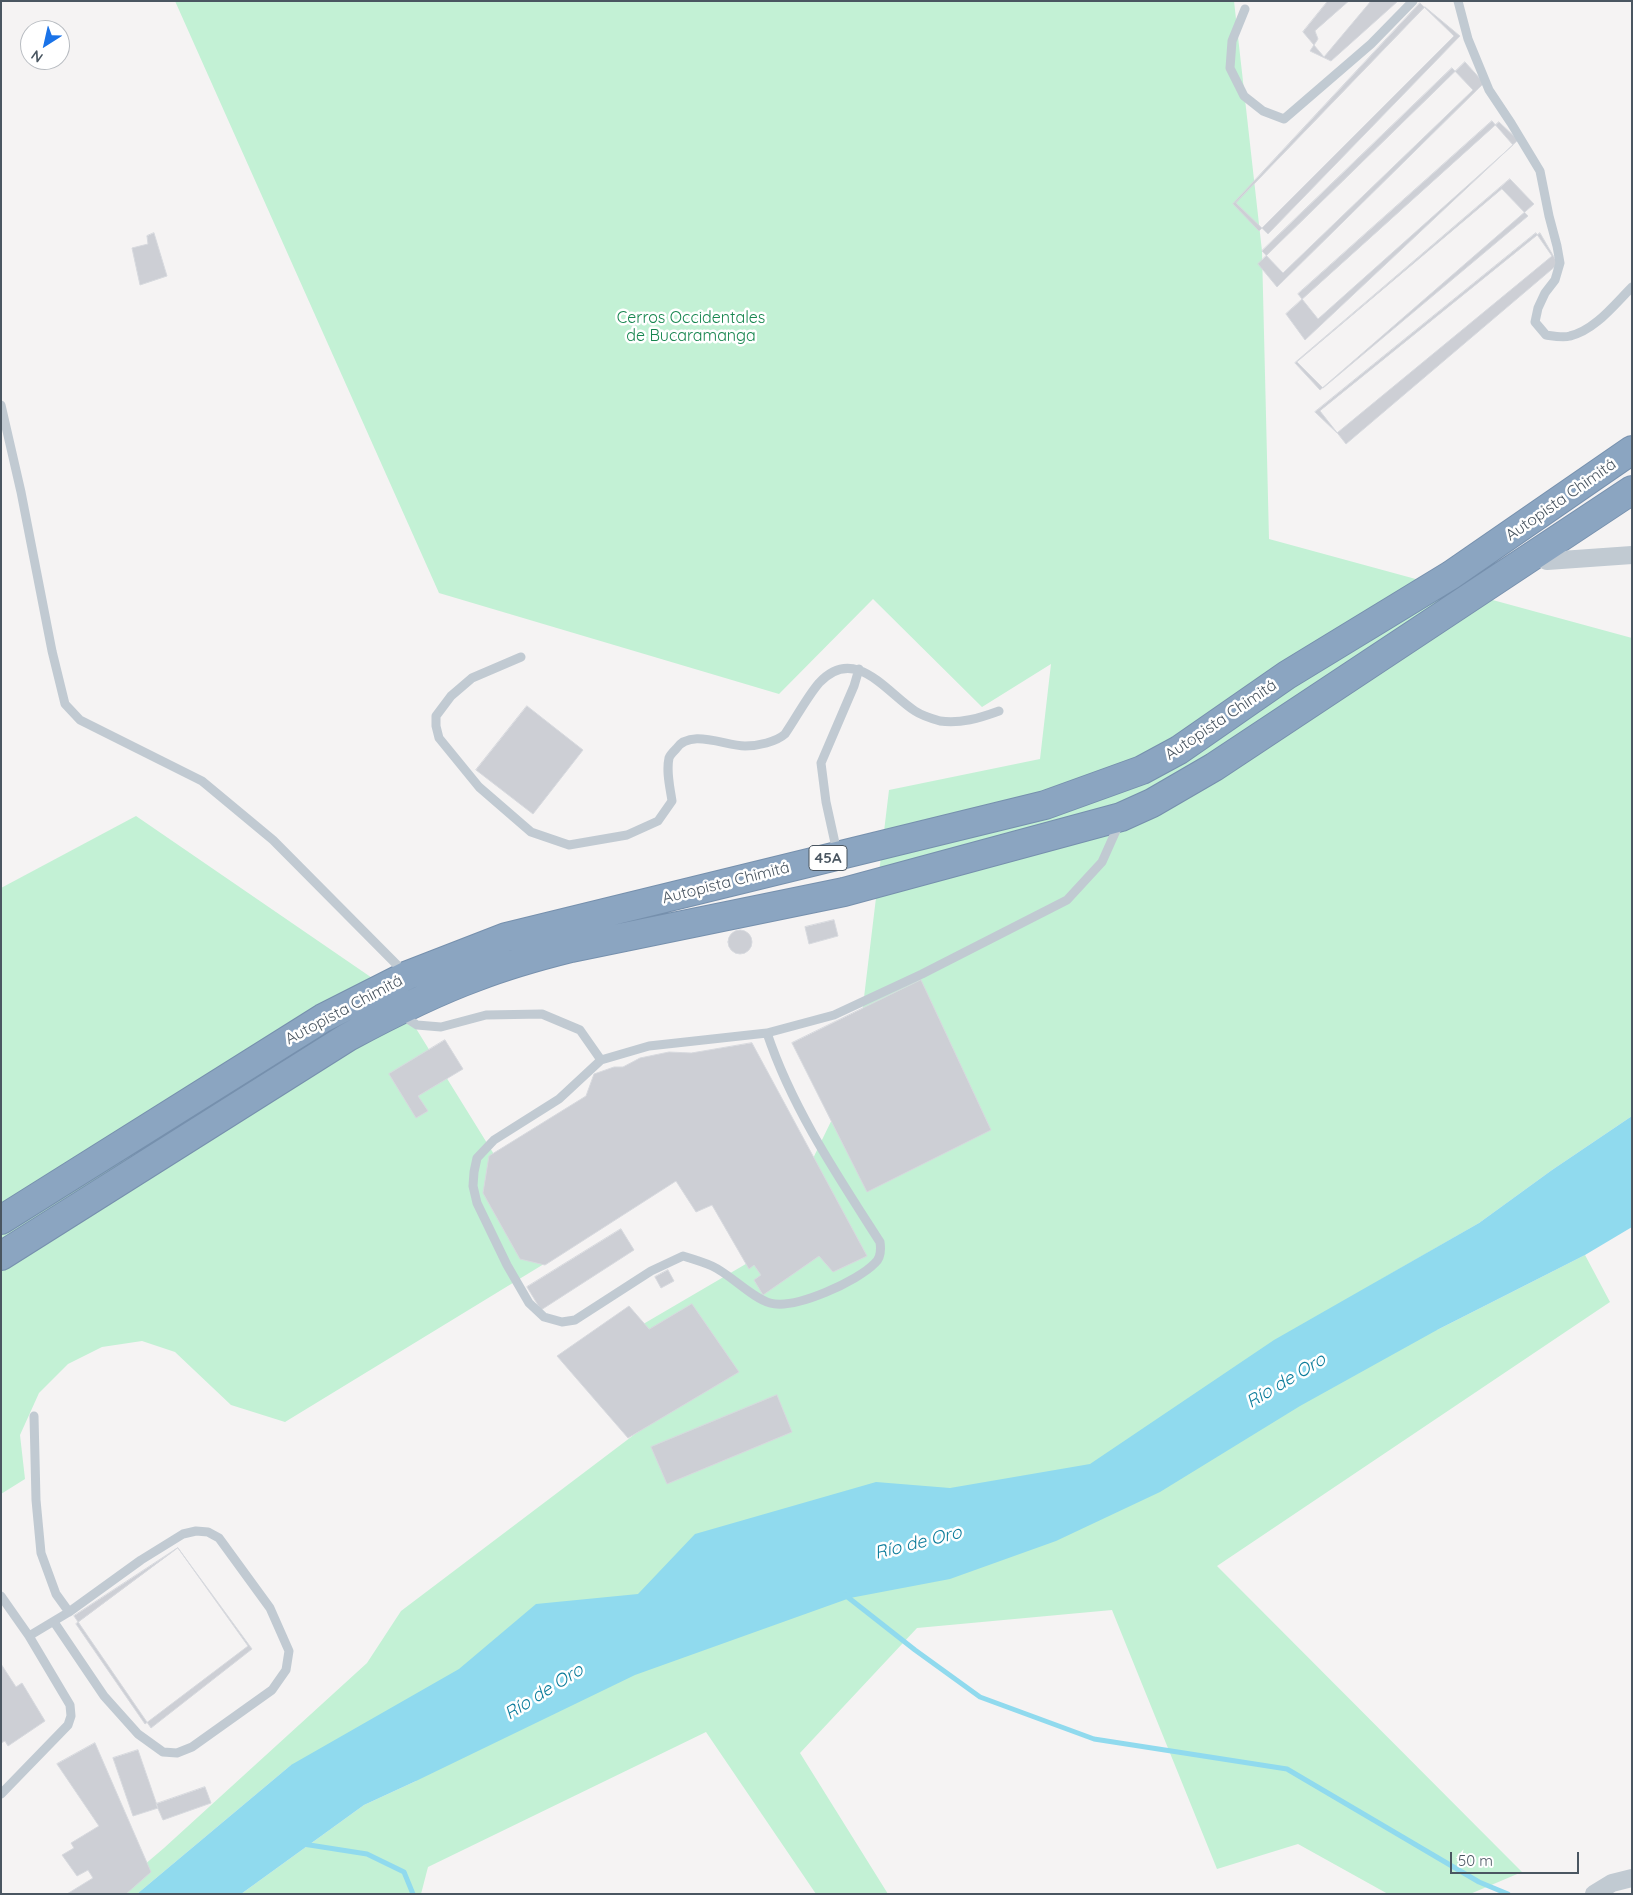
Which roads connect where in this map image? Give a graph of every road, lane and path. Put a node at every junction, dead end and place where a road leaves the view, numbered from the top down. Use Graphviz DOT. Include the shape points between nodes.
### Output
graph roads {
  1 [pos="1413,1"];
  2 [pos="1458,1"];
  3 [pos="1245,9"];
  4 [pos="1632,287"];
  5 [pos="1,405"];
  6 [pos="1632,450"];
  7 [pos="1632,490"];
  8 [pos="1536,555"];
  9 [pos="1632,555"];
  10 [pos="521,657"];
  11 [pos="859,669"];
  12 [pos="999,711"];
  13 [pos="1122,817"];
  14 [pos="838,855"];
  15 [pos="408,976"];
  16 [pos="396,1011"];
  17 [pos="767,1033"];
  18 [pos="601,1060"];
  19 [pos="1,1220"];
  20 [pos="1,1256"];
  21 [pos="34,1416"];
  22 [pos="1,1596"];
  23 [pos="69,1612"];
  24 [pos="54,1622"];
  25 [pos="29,1636"];
  26 [pos="1,1794"];
  27 [pos="1632,1878"];
  28 [pos="1594,1894"];
  1 -- 3 [label="lane" via="1371,44 1284,119 1263,111 1244,96 1230,68 1232,41"];
  2 -- 4 [label="lane" via="1468,39 1489,90 1540,171 1560,263 1555,280 1538,308 1535,322 1546,335 1569,337 1605,315"];
  5 -- 15 [label="lane" via="65,704 80,720 202,781 272,840"];
  6 -- 14 [label="highway, Autopista Chimitá / 45A" via="1451,575 1287,675 1179,750 1142,770 1045,805"];
  7 -- 8 [label="highway, Autopista Chimitá / 45A"];
  8 -- 9 [label="street" via="1547,561"];
  8 -- 13 [label="highway, Autopista Chimitá / 45A" via="1214,767"];
  10 -- 11 [label="lane" via="472,678 451,696 436,716 436,726 440,738 479,787 531,832 569,845 627,835 658,821 672,801 669,757 679,744 690,739 745,746 778,740 820,682 846,668"];
  11 -- 12 [label="lane" via="884,684 916,712 940,721 973,720"];
  11 -- 14 [label="lane" via="821,763"];
  13 -- 16 [label="highway, Autopista Chimitá / 45A" via="844,892 545,954 474,977"];
  13 -- 17 [label="lane" via="1102,862 1066,900 834,1015"];
  14 -- 15 [label="highway, Autopista Chimitá / 45A" via="506,937"];
  15 -- 19 [label="highway, Autopista Chimitá / 45A" via="323,1018"];
  16 -- 18 [label="lane" via="418,1025 442,1027 486,1015 542,1014 580,1030"];
  16 -- 20 [label="highway, Autopista Chimitá / 45A" via="348,1037"];
  17 -- 18 [label="lane" via="649,1046"];
  17 -- 18 [label="lane" via="799,1108 880,1242 881,1252 877,1262 851,1282 783,1304 769,1303 713,1266 683,1256 651,1271 575,1320 562,1322 544,1317 529,1303 506,1265 477,1203 473,1186 478,1158 494,1140 559,1099"];
  21 -- 23 [label="lane" via="41,1553 56,1594"];
  22 -- 25 [label="lane"];
  23 -- 24 [label="lane"];
  23 -- 24 [label="lane" via="183,1534 208,1532 219,1538 270,1608 289,1651 286,1670 272,1690 192,1747 177,1753 163,1752 138,1734 104,1696"];
  24 -- 25 [label="lane"];
  25 -- 26 [label="lane" via="70,1706 71,1716 68,1725"];
  27 -- 28 [label="street" via="1612,1883"];
}
